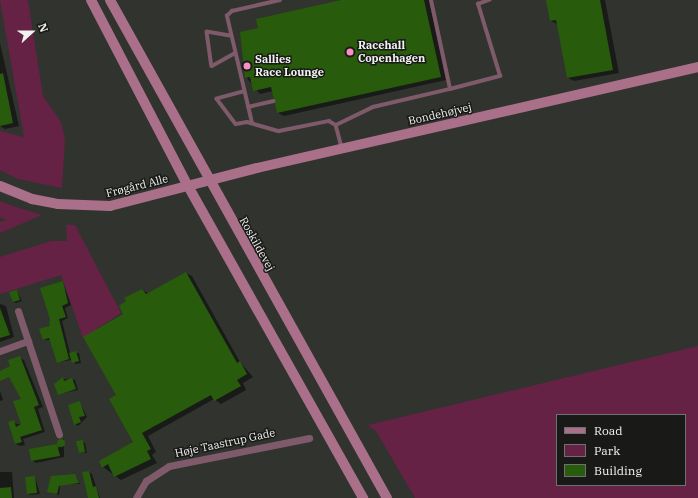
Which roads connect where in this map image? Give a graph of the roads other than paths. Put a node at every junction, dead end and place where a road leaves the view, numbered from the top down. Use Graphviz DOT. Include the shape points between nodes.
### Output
graph roads {
  1 [pos="91,0"];
  2 [pos="110,0"];
  3 [pos="280,0"];
  4 [pos="431,0"];
  5 [pos="489,0"];
  6 [pos="230,36"];
  7 [pos="234,54"];
  8 [pos="698,67"];
  9 [pos="450,89"];
  10 [pos="243,92"];
  11 [pos="273,101"];
  12 [pos="248,107"];
  13 [pos="252,123"];
  14 [pos="336,125"];
  15 [pos="342,149"];
  16 [pos="209,181"];
  17 [pos="0,186"];
  18 [pos="188,186"];
  19 [pos="18,311"];
  20 [pos="28,341"];
  21 [pos="0,350"];
  22 [pos="59,434"];
  23 [pos="309,438"];
  24 [pos="136,498"];
  25 [pos="363,498"];
  26 [pos="386,498"];
  1 -- 18 [label="main road"];
  2 -- 16 [label="main road, Roskildevej"];
  3 -- 6 [label="lane" via="232,11 228,16"];
  4 -- 9 [label="lane"];
  5 -- 9 [label="lane" via="478,4 500,76"];
  6 -- 7 [label="lane"];
  6 -- 7 [label="lane" via="207,32 212,66"];
  7 -- 10 [label="lane"];
  8 -- 15 [label="main road, Bondehøjvej"];
  9 -- 14 [label="lane" via="373,107"];
  10 -- 12 [label="lane"];
  10 -- 13 [label="lane" via="217,99 236,124"];
  11 -- 12 [label="lane"];
  12 -- 13 [label="lane"];
  13 -- 14 [label="lane" via="279,131 326,121"];
  14 -- 15 [label="lane"];
  15 -- 16 [label="main road, Bondehøjvej"];
  16 -- 18 [label="main road, Bondehøjvej"];
  16 -- 26 [label="main road, Roskildevej"];
  17 -- 18 [label="main road, Frøgård Alle" via="32,199 87,208 131,202"];
  18 -- 25 [label="main road"];
  19 -- 20 [label="street"];
  20 -- 21 [label="street"];
  20 -- 22 [label="street"];
  23 -- 24 [label="street, Høje Taastrup Gade" via="169,466 146,481"];
}
